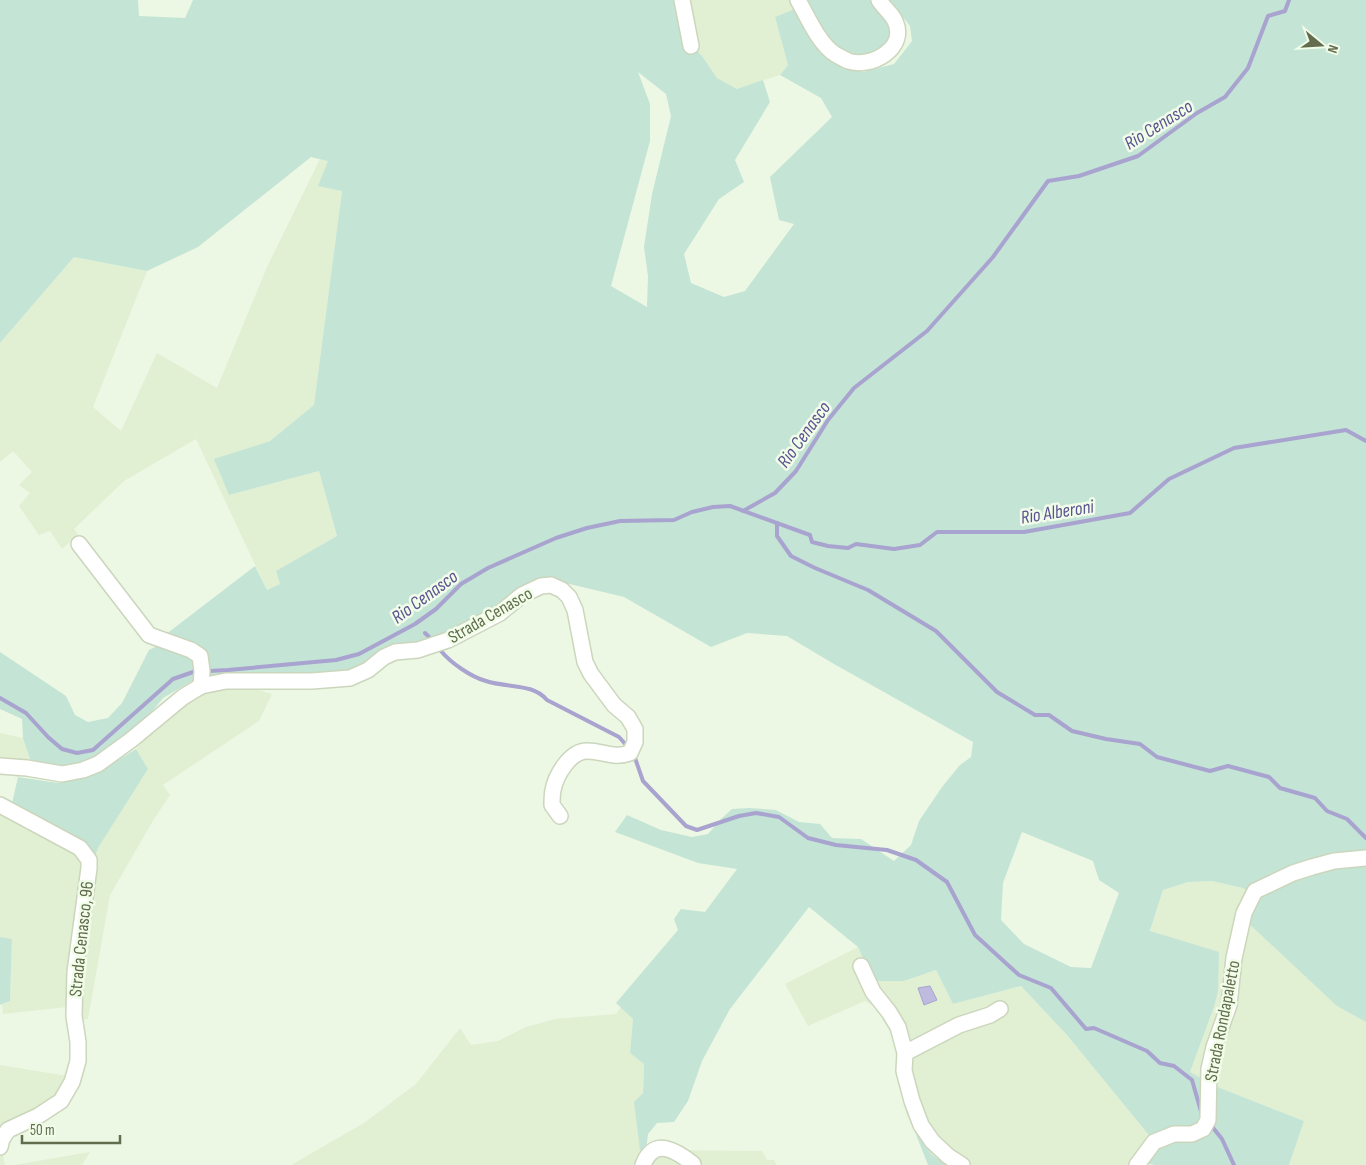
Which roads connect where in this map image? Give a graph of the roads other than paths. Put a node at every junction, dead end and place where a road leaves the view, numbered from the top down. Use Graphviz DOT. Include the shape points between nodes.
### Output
graph roads {
  1 [pos="682,0"];
  2 [pos="798,0"];
  3 [pos="879,0"];
  4 [pos="691,46"];
  5 [pos="79,544"];
  6 [pos="201,686"];
  7 [pos="0,766"];
  8 [pos="0,805"];
  9 [pos="560,816"];
  10 [pos="1366,858"];
  11 [pos="861,966"];
  12 [pos="1000,1010"];
  13 [pos="905,1053"];
  14 [pos="0,1147"];
  15 [pos="693,1164"];
  16 [pos="643,1165"];
  17 [pos="962,1165"];
  18 [pos="1137,1165"];
  1 -- 4 [label="street"];
  2 -- 3 [label="street" via="826,46 849,62 883,56 896,41 895,21"];
  5 -- 6 [label="street" via="149,635 200,656"];
  6 -- 7 [label="street, Strada Cenasco" via="98,764 62,774"];
  6 -- 9 [label="street, Strada Cenasco" via="226,681 350,678 395,652 418,650 448,640 500,613 522,595 541,586 552,585 569,597 575,610 585,662 591,674 635,729 635,742 630,753 620,757 586,751 568,760 553,789 552,806"];
  8 -- 14 [label="street, Strada Cenasco, 96" via="80,848 89,860 89,868 75,972 78,1061 72,1082 61,1101 8,1130"];
  10 -- 18 [label="street, Strada Rondapaletto" via="1312,867 1255,891 1244,914 1234,958 1229,1005 1209,1069 1206,1125 1192,1134 1174,1134 1154,1142"];
  11 -- 13 [label="street" via="873,992 898,1027"];
  12 -- 13 [label="street"];
  13 -- 17 [label="street" via="904,1071 921,1125 948,1156"];
  15 -- 16 [label="street" via="671,1149 661,1148 652,1151"];
}
